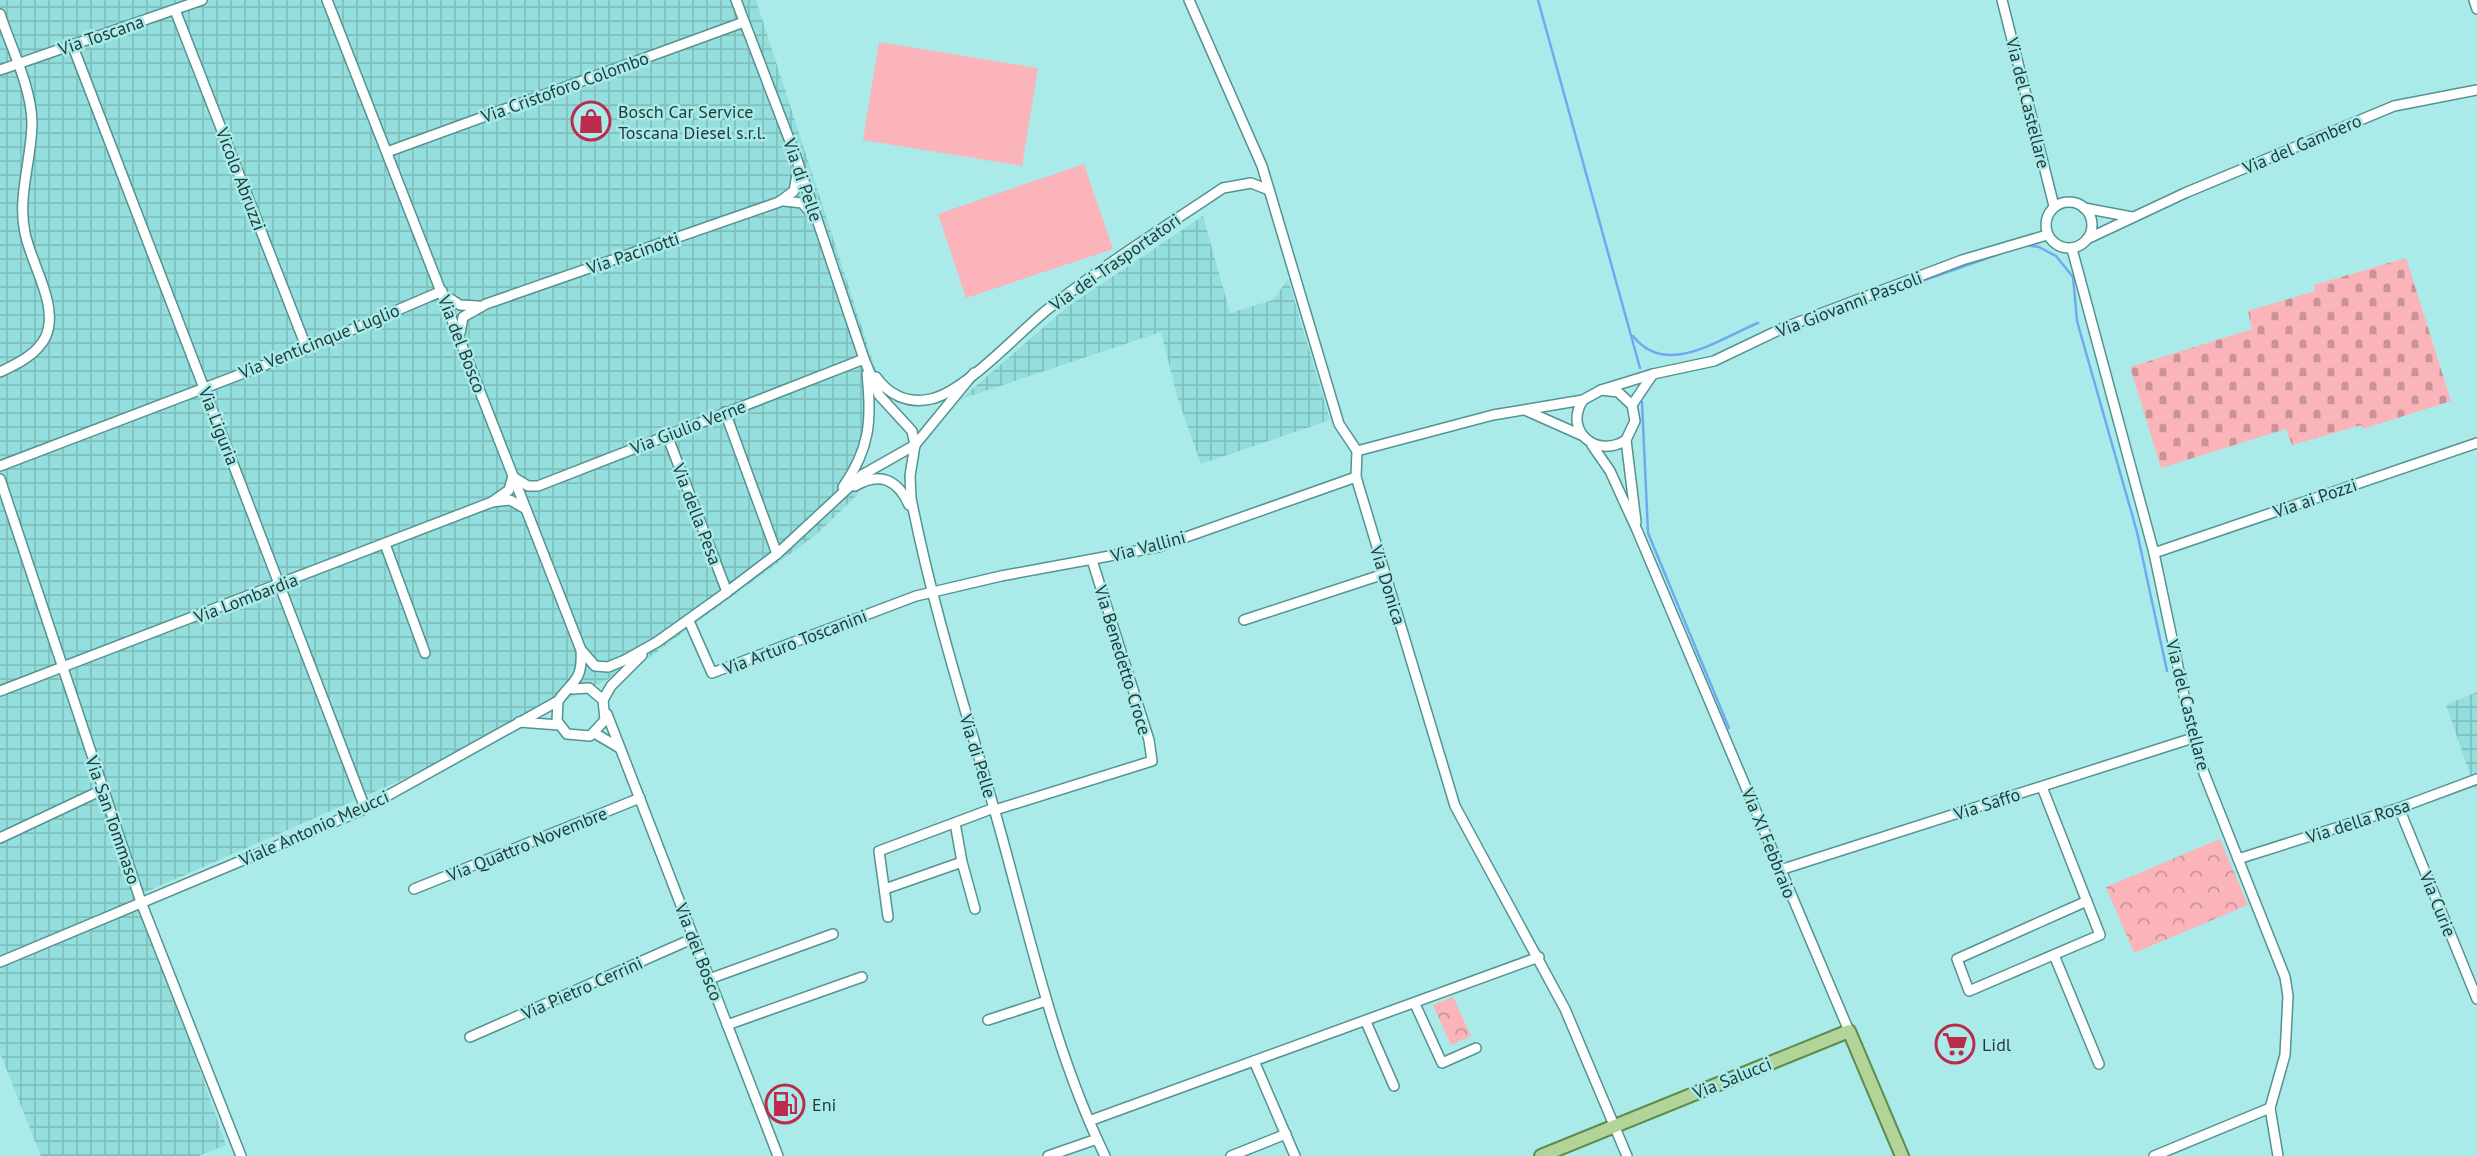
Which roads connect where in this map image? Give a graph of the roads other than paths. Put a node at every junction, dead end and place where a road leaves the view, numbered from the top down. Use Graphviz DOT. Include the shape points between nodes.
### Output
graph roads {
  1 [pos="202,0"];
  2 [pos="327,0"];
  3 [pos="736,0"];
  4 [pos="1189,0"];
  5 [pos="2002,0"];
  6 [pos="2473,0"];
  7 [pos="2477,9"];
  8 [pos="175,10"];
  9 [pos="0,14"];
  10 [pos="744,22"];
  11 [pos="72,44"];
  12 [pos="17,63"];
  13 [pos="0,70"];
  14 [pos="2477,90"];
  15 [pos="387,152"];
  16 [pos="796,157"];
  17 [pos="1269,190"];
  18 [pos="779,202"];
  19 [pos="2054,206"];
  20 [pos="2084,208"];
  21 [pos="2132,217"];
  22 [pos="820,231"];
  23 [pos="2047,235"];
  24 [pos="2087,239"];
  25 [pos="2072,248"];
  26 [pos="442,291"];
  27 [pos="486,304"];
  28 [pos="461,340"];
  29 [pos="307,348"];
  30 [pos="864,361"];
  31 [pos="0,372"];
  32 [pos="974,373"];
  33 [pos="1653,374"];
  34 [pos="204,387"];
  35 [pos="1601,390"];
  36 [pos="1583,400"];
  37 [pos="1632,405"];
  38 [pos="1525,410"];
  39 [pos="725,412"];
  40 [pos="667,435"];
  41 [pos="1582,435"];
  42 [pos="1626,440"];
  43 [pos="2477,443"];
  44 [pos="1592,444"];
  45 [pos="915,445"];
  46 [pos="1357,451"];
  47 [pos="0,466"];
  48 [pos="513,475"];
  49 [pos="1356,477"];
  50 [pos="0,479"];
  51 [pos="833,501"];
  52 [pos="492,502"];
  53 [pos="528,512"];
  54 [pos="915,520"];
  55 [pos="1637,530"];
  56 [pos="384,544"];
  57 [pos="2154,552"];
  58 [pos="777,554"];
  59 [pos="1091,561"];
  60 [pos="1384,574"];
  61 [pos="279,585"];
  62 [pos="727,592"];
  63 [pos="932,592"];
  64 [pos="1244,620"];
  65 [pos="689,621"];
  66 [pos="657,642"];
  67 [pos="581,650"];
  68 [pos="425,653"];
  69 [pos="61,668"];
  70 [pos="572,688"];
  71 [pos="0,691"];
  72 [pos="603,700"];
  73 [pos="558,701"];
  74 [pos="607,711"];
  75 [pos="517,722"];
  76 [pos="559,724"];
  77 [pos="596,734"];
  78 [pos="2193,738"];
  79 [pos="620,748"];
  80 [pos="2477,779"];
  81 [pos="2042,787"];
  82 [pos="102,790"];
  83 [pos="639,798"];
  84 [pos="365,808"];
  85 [pos="2399,808"];
  86 [pos="994,809"];
  87 [pos="955,823"];
  88 [pos="0,838"];
  89 [pos="2238,859"];
  90 [pos="962,862"];
  91 [pos="1780,870"];
  92 [pos="885,889"];
  93 [pos="414,890"];
  94 [pos="2087,901"];
  95 [pos="141,902"];
  96 [pos="975,909"];
  97 [pos="888,917"];
  98 [pos="833,934"];
  99 [pos="694,938"];
  100 [pos="2054,955"];
  101 [pos="1539,957"];
  102 [pos="0,962"];
  103 [pos="862,977"];
  104 [pos="709,979"];
  105 [pos="2477,999"];
  106 [pos="1046,1001"];
  107 [pos="1415,1004"];
  108 [pos="988,1020"];
  109 [pos="1366,1022"];
  110 [pos="727,1025"];
  111 [pos="1849,1031"];
  112 [pos="470,1037"];
  113 [pos="1475,1048"];
  114 [pos="1254,1061"];
  115 [pos="2099,1065"];
  116 [pos="1394,1086"];
  117 [pos="2270,1108"];
  118 [pos="1089,1121"];
  119 [pos="1616,1125"];
  120 [pos="1286,1134"];
  121 [pos="1097,1139"];
  122 [pos="241,1156"];
  123 [pos="778,1156"];
  124 [pos="1048,1156"];
  125 [pos="1105,1156"];
  126 [pos="1231,1156"];
  127 [pos="1295,1156"];
  128 [pos="1541,1156"];
  129 [pos="1627,1156"];
  130 [pos="1902,1156"];
  131 [pos="2154,1156"];
  132 [pos="2278,1156"];
  1 -- 8 [label="street, Via Toscana"];
  2 -- 15 [label="street, Via del Bosco"];
  3 -- 10 [label="street, Via di Pelle"];
  4 -- 17 [label="street"];
  5 -- 19 [label="street, Via del Castellare"];
  6 -- 7 [label="street"];
  8 -- 11 [label="street, Via Toscana"];
  8 -- 29 [label="street, Vicolo Abruzzi"];
  9 -- 12 [label="street"];
  10 -- 15 [label="street, Via Cristoforo Colombo"];
  10 -- 16 [label="street, Via di Pelle"];
  11 -- 12 [label="street, Via Toscana"];
  11 -- 34 [label="street, Via Liguria"];
  12 -- 13 [label="street, Via Toscana"];
  12 -- 31 [label="street" via="32,117 24,233 49,322 38,348"];
  14 -- 21 [label="street, Via del Gambero" via="2394,106"];
  15 -- 26 [label="street, Via del Bosco"];
  16 -- 18 [label="street" via="797,186"];
  16 -- 22 [label="street, Via di Pelle"];
  17 -- 32 [label="street, Via dei Trasportatori" via="1251,183 1223,188 1048,309"];
  17 -- 46 [label="street" via="1339,424"];
  18 -- 22 [label="street" via="804,204"];
  18 -- 27 [label="street, Via Pacinotti"];
  19 -- 20 [label="street" via="2067,201"];
  19 -- 23 [label="street, Via del Castellare" via="2046,220"];
  20 -- 21 [label="street"];
  20 -- 24 [label="street" via="2092,223"];
  21 -- 24 [label="street, Via del Gambero"];
  22 -- 30 [label="street, Via di Pelle"];
  23 -- 25 [label="street" via="2060,247"];
  23 -- 33 [label="street, Via Giovanni Pascoli" via="1962,260 1783,328 1714,361"];
  24 -- 25 [label="street"];
  25 -- 57 [label="street, Via del Castellare"];
  26 -- 27 [label="street, Via Pacinotti" via="460,305"];
  26 -- 28 [label="street, Via del Bosco"];
  26 -- 29 [label="street, Via Venticinque Luglio"];
  27 -- 28 [label="street, Via Pacinotti" via="463,317"];
  28 -- 48 [label="street, Via del Bosco"];
  29 -- 34 [label="street, Via Venticinque Luglio"];
  30 -- 32 [label="street, Via dei Trasportatori" via="887,391 912,400 944,394"];
  30 -- 39 [label="street, Via Giulio Verne"];
  30 -- 45 [label="street, Via di Pelle" via="880,395 909,426"];
  30 -- 51 [label="street, Via di Pelle" via="869,398 864,452"];
  32 -- 45 [label="street, Via dei Trasportatori"];
  33 -- 35 [label="street, Via Giovanni Pascoli"];
  33 -- 37 [label="street"];
  34 -- 47 [label="street, Via Venticinque Luglio"];
  34 -- 61 [label="street, Via Liguria"];
  35 -- 36 [label="street, Via Giovanni Pascoli"];
  35 -- 37 [label="street" via="1618,392"];
  36 -- 38 [label="street, Via Giovanni Pascoli"];
  36 -- 41 [label="street" via="1577,415"];
  37 -- 42 [label="street" via="1635,421"];
  38 -- 41 [label="street"];
  38 -- 46 [label="street, Via Giovanni Pascoli"];
  39 -- 40 [label="street, Via Giulio Verne"];
  39 -- 58 [label="street"];
  40 -- 48 [label="street, Via Giulio Verne" via="538,486 528,486"];
  40 -- 62 [label="street, Via della Pesa"];
  41 -- 44 [label="street"];
  42 -- 44 [label="street" via="1607,448"];
  42 -- 55 [label="street, Via XI Febbraio"];
  43 -- 57 [label="street, Via ai Pozzi"];
  44 -- 55 [label="street, Via XI Febbraio"];
  45 -- 51 [label="street" via="862,475"];
  45 -- 54 [label="street, Via di Pelle" via="910,476"];
  46 -- 49 [label="street, Via Donica"];
  48 -- 52 [label="street, Via Lombardia" via="509,491"];
  48 -- 53 [label="street, Via del Bosco"];
  49 -- 59 [label="street, Via Vallini" via="1158,547"];
  49 -- 60 [label="street, Via Donica"];
  50 -- 69 [label="street, Via San Tommaso"];
  51 -- 54 [label="street" via="859,484 884,478 903,492"];
  51 -- 58 [label="street"];
  52 -- 53 [label="street" via="517,502"];
  52 -- 56 [label="street, Via Lombardia"];
  53 -- 67 [label="street, Via del Bosco"];
  54 -- 63 [label="street, Via di Pelle"];
  55 -- 91 [label="street, Via XI Febbraio"];
  56 -- 61 [label="street, Via Lombardia"];
  56 -- 68 [label="street"];
  57 -- 78 [label="street, Via del Castellare"];
  58 -- 62 [label="street"];
  59 -- 63 [label="street, Via Vallini"];
  59 -- 86 [label="street, Via Benedetto Croce" via="1152,761"];
  60 -- 64 [label="street"];
  60 -- 101 [label="street, Via Donica" via="1455,806"];
  61 -- 69 [label="street, Via Lombardia"];
  61 -- 84 [label="street, Via Liguria"];
  62 -- 65 [label="street"];
  63 -- 65 [label="street, Via Arturo Toscanini" via="712,673"];
  63 -- 86 [label="street, Via di Pelle"];
  65 -- 66 [label="street"];
  66 -- 67 [label="street" via="608,667 595,666"];
  66 -- 72 [label="street"];
  67 -- 70 [label="street" via="580,675"];
  69 -- 71 [label="street, Via Lombardia"];
  69 -- 82 [label="street, Via San Tommaso"];
  70 -- 72 [label="street" via="589,688"];
  70 -- 73 [label="street"];
  72 -- 74 [label="street, Via del Bosco"];
  73 -- 75 [label="street, Viale Antonio Meucci"];
  73 -- 76 [label="street" via="555,715"];
  74 -- 77 [label="street"];
  74 -- 79 [label="street, Via del Bosco"];
  75 -- 76 [label="street"];
  75 -- 84 [label="street, Viale Antonio Meucci"];
  76 -- 77 [label="street" via="575,737"];
  77 -- 79 [label="street"];
  78 -- 81 [label="street, Via Saffo"];
  78 -- 89 [label="street, Via del Castellare"];
  79 -- 83 [label="street, Via del Bosco"];
  80 -- 85 [label="street, Via della Rosa"];
  81 -- 91 [label="street, Via Saffo"];
  81 -- 94 [label="street"];
  82 -- 88 [label="street"];
  82 -- 95 [label="street, Via San Tommaso"];
  83 -- 93 [label="street, Via Quattro Novembre"];
  83 -- 99 [label="street, Via del Bosco"];
  84 -- 95 [label="street, Viale Antonio Meucci"];
  85 -- 89 [label="street, Via della Rosa"];
  85 -- 105 [label="street, Via Curie"];
  86 -- 87 [label="street"];
  86 -- 106 [label="street, Via di Pelle"];
  87 -- 90 [label="street"];
  87 -- 92 [label="street" via="879,851"];
  89 -- 117 [label="street, Via del Castellare" via="2285,977 2288,996 2285,1055"];
  90 -- 92 [label="street"];
  90 -- 96 [label="street"];
  91 -- 111 [label="street, Via XI Febbraio"];
  92 -- 97 [label="street"];
  94 -- 100 [label="street" via="2100,935"];
  94 -- 100 [label="street" via="1957,959 1969,991"];
  95 -- 102 [label="street, Viale Antonio Meucci"];
  95 -- 122 [label="street, Via San Tommaso"];
  98 -- 104 [label="street"];
  99 -- 104 [label="street, Via del Bosco"];
  99 -- 112 [label="street, Via Pietro Cerrini"];
  100 -- 115 [label="street"];
  101 -- 107 [label="street"];
  101 -- 119 [label="street, Via Donica"];
  103 -- 110 [label="street"];
  104 -- 110 [label="street, Via del Bosco"];
  106 -- 108 [label="street"];
  106 -- 118 [label="street, Via di Pelle"];
  107 -- 109 [label="street"];
  107 -- 113 [label="street" via="1443,1063"];
  109 -- 114 [label="street"];
  109 -- 116 [label="street"];
  110 -- 123 [label="street, Via del Bosco"];
  111 -- 119 [label="main road, Via Salucci"];
  111 -- 130 [label="main road, Via XI Febbraio"];
  114 -- 118 [label="street"];
  114 -- 120 [label="street"];
  117 -- 131 [label="street"];
  117 -- 132 [label="street, Via del Castellare"];
  118 -- 121 [label="street, Via di Pelle"];
  119 -- 128 [label="main road, Via Salucci"];
  119 -- 129 [label="street, Via Donica"];
  120 -- 126 [label="street"];
  120 -- 127 [label="street"];
  121 -- 124 [label="street"];
  121 -- 125 [label="street, Via di Pelle"];
}
